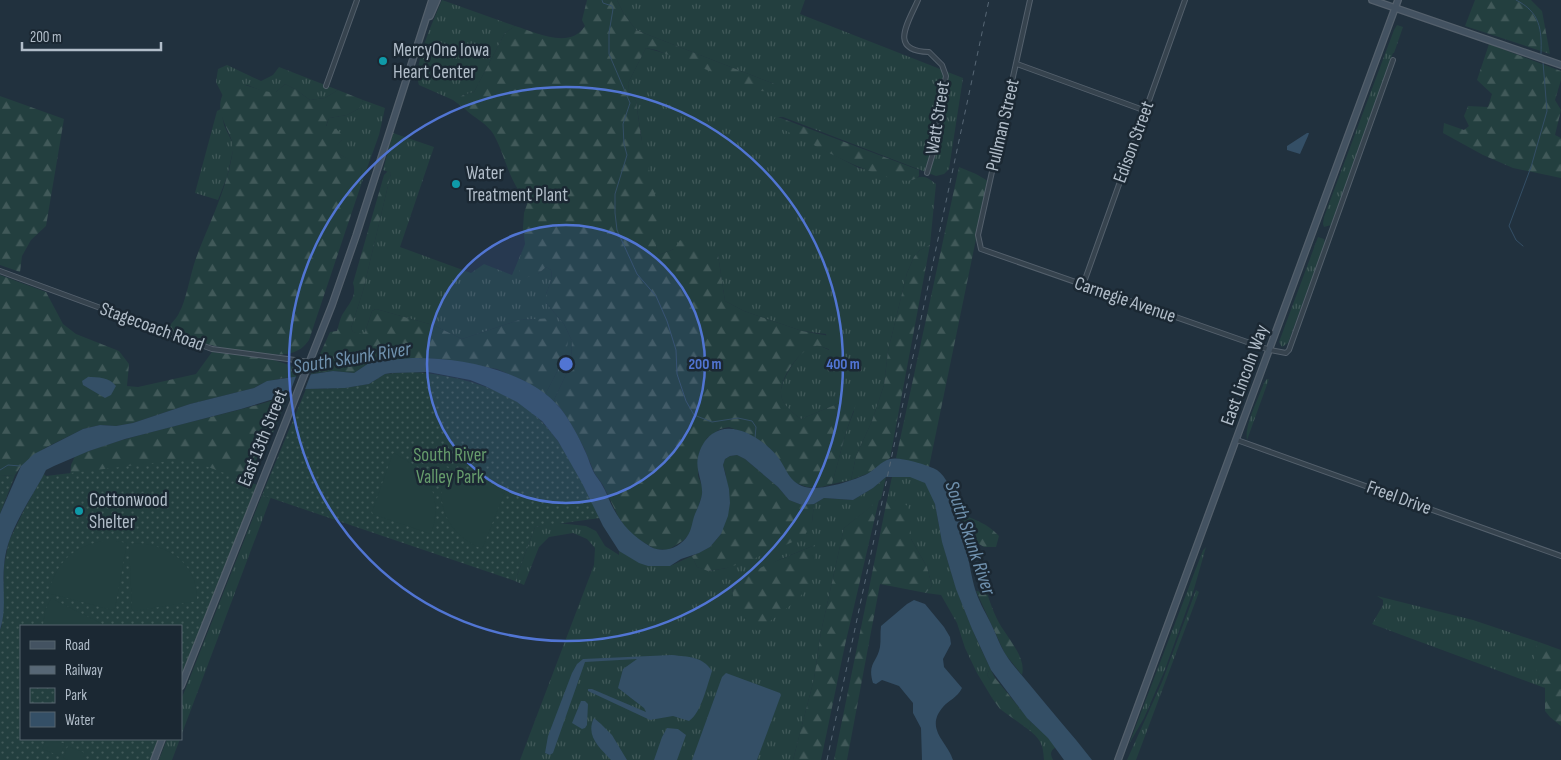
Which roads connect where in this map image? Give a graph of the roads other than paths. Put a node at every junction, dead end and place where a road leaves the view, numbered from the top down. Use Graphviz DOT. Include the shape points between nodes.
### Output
graph roads {
  1 [pos="357,0"];
  2 [pos="432,0"];
  3 [pos="437,0"];
  4 [pos="918,0"];
  5 [pos="1030,0"];
  6 [pos="1185,0"];
  7 [pos="1372,0"];
  8 [pos="1398,0"];
  9 [pos="1395,8"];
  10 [pos="413,57"];
  11 [pos="1393,60"];
  12 [pos="1017,64"];
  13 [pos="1561,65"];
  14 [pos="326,86"];
  15 [pos="1146,111"];
  16 [pos="927,173"];
  17 [pos="981,249"];
  18 [pos="0,270"];
  19 [pos="1083,285"];
  20 [pos="1270,350"];
  21 [pos="310,362"];
  22 [pos="1237,440"];
  23 [pos="1561,556"];
  24 [pos="182,683"];
  25 [pos="162,740"];
  26 [pos="154,760"];
  27 [pos="1118,760"];
  1 -- 14 [label="street"];
  2 -- 10 [label="main road, East 13th Street"];
  3 -- 10 [label="main road, East 13th Street"];
  4 -- 16 [label="street, Watt Street" via="904,33 906,44 916,52 929,52 942,65 946,76"];
  5 -- 12 [label="street, Pullman Street"];
  6 -- 15 [label="street, Edison Street"];
  7 -- 9 [label="main road"];
  8 -- 9 [label="main road, East Lincoln Way"];
  9 -- 13 [label="main road"];
  9 -- 20 [label="main road, East Lincoln Way"];
  10 -- 21 [label="main road, East 13th Street" via="356,236"];
  11 -- 20 [label="street" via="1289,350 1286,353"];
  12 -- 15 [label="street"];
  12 -- 17 [label="street, Pullman Street" via="978,235"];
  15 -- 19 [label="street, Edison Street"];
  17 -- 19 [label="street, Carnegie Avenue"];
  18 -- 21 [label="street, Stagecoach Road" via="212,349"];
  19 -- 20 [label="street, Carnegie Avenue"];
  20 -- 22 [label="main road, East Lincoln Way"];
  21 -- 24 [label="main road, East 13th Street"];
  22 -- 23 [label="street, Freel Drive"];
  22 -- 27 [label="main road, East Lincoln Way"];
  25 -- 26 [label="main road"];
}
